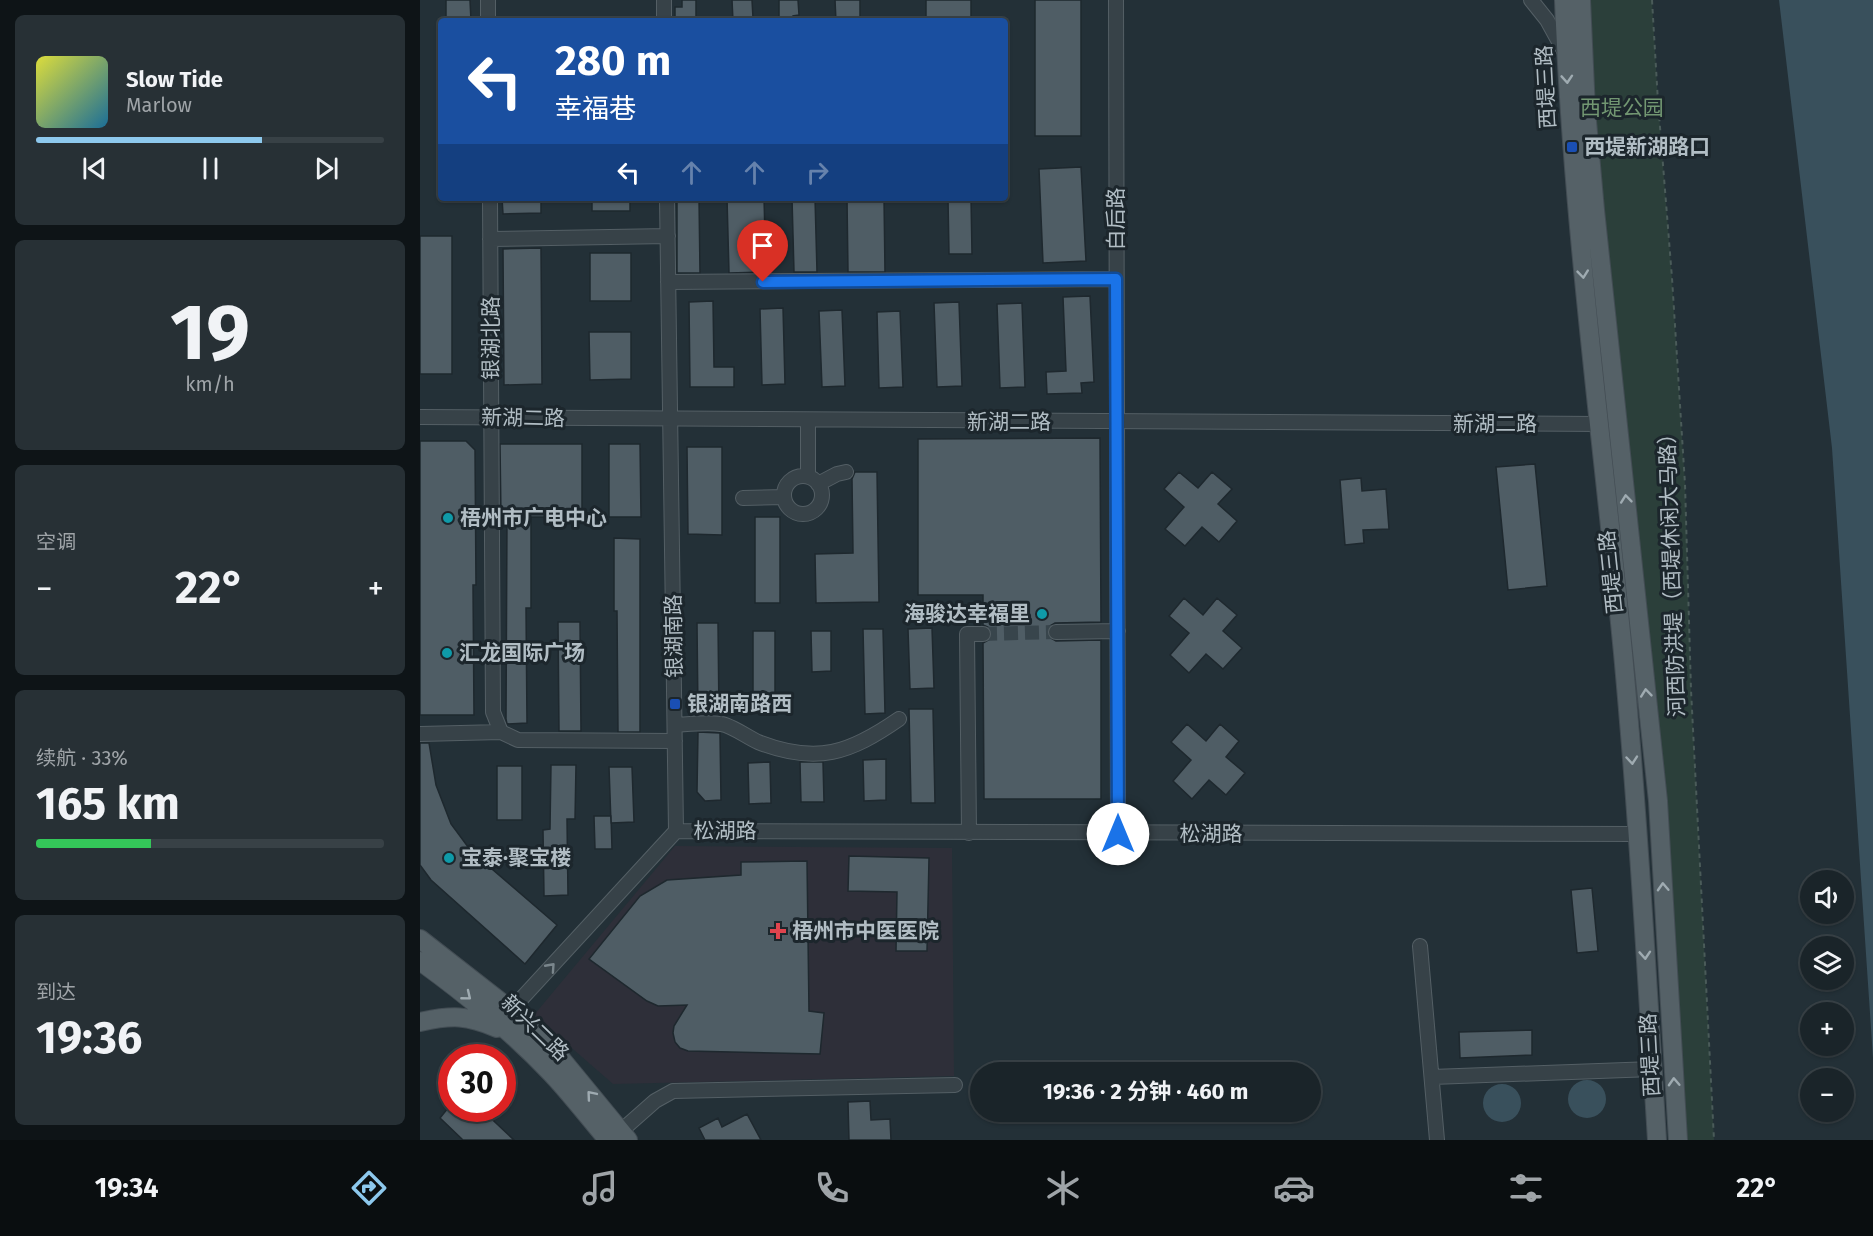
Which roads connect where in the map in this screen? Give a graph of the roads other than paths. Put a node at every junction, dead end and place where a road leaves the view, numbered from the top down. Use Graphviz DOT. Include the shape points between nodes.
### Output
graph roads {
  1 [pos="488,0"];
  2 [pos="664,0"];
  3 [pos="1116,0"];
  4 [pos="1531,0"];
  5 [pos="1564,0"];
  6 [pos="1581,0"];
  7 [pos="488,18"];
  8 [pos="664,18"];
  9 [pos="1566,55"];
  10 [pos="490,201"];
  11 [pos="667,201"];
  12 [pos="668,236"];
  13 [pos="490,239"];
  14 [pos="1116,279"];
  15 [pos="668,282"];
  16 [pos="420,417"];
  17 [pos="492,417"];
  18 [pos="670,419"];
  19 [pos="808,420"];
  20 [pos="1117,423"];
  21 [pos="1599,424"];
  22 [pos="846,472"];
  23 [pos="813,480"];
  24 [pos="784,497"];
  25 [pos="743,498"];
  26 [pos="1118,631"];
  27 [pos="1056,632"];
  28 [pos="983,634"];
  29 [pos="899,719"];
  30 [pos="675,725"];
  31 [pos="501,732"];
  32 [pos="420,734"];
  33 [pos="675,741"];
  34 [pos="676,831"];
  35 [pos="969,833"];
  36 [pos="1118,834"];
  37 [pos="1638,834"];
  38 [pos="420,939"];
  39 [pos="1420,946"];
  40 [pos="420,961"];
  41 [pos="511,1010"];
  42 [pos="420,1022"];
  43 [pos="511,1034"];
  44 [pos="1653,1069"];
  45 [pos="1432,1077"];
  46 [pos="955,1085"];
  47 [pos="619,1137"];
  48 [pos="1437,1140"];
  49 [pos="1658,1140"];
  50 [pos="1678,1140"];
  1 -- 7 [label="street"];
  2 -- 8 [label="street"];
  3 -- 14 [label="street, 白后路"];
  4 -- 9 [label="street"];
  5 -- 9 [label="main road, 西堤三路"];
  50 -- 6 [label="main road, 西堤三路, one-way" via="1658,801 1595,210"];
  9 -- 21 [label="main road, 西堤三路, one-way" via="1575,190"];
  10 -- 13 [label="street, 银湖北路"];
  11 -- 12 [label="street, 银湖南路"];
  12 -- 13 [label="street"];
  12 -- 15 [label="street, 银湖南路"];
  13 -- 17 [label="street, 银湖北路"];
  14 -- 15 [label="street"];
  14 -- 20 [label="street, 白后路"];
  15 -- 18 [label="street, 银湖南路"];
  16 -- 17 [label="street, 新湖二路"];
  17 -- 18 [label="street, 新湖二路"];
  17 -- 31 [label="street, 银湖北路" via="493,712"];
  18 -- 19 [label="street, 新湖二路"];
  18 -- 30 [label="street, 银湖南路"];
  19 -- 20 [label="street, 新湖二路"];
  19 -- 23 [label="street"];
  20 -- 21 [label="street, 新湖二路"];
  20 -- 26 [label="street, 白后路"];
  21 -- 37 [label="main road, 西堤三路, one-way"];
  22 -- 23 [label="street"];
  23 -- 24 [label="street" via="802,476 790,480"];
  23 -- 24 [label="street" via="822,495 812,511 794,511"];
  24 -- 25 [label="street"];
  26 -- 27 [label="street"];
  26 -- 36 [label="street, 白后路"];
  28 -- 35 [label="street" via="967,634"];
  29 -- 30 [label="street" via="844,750 814,754 773,747 723,724"];
  30 -- 33 [label="street, 银湖南路"];
  31 -- 32 [label="street"];
  31 -- 33 [label="street" via="518,740"];
  33 -- 34 [label="street, 银湖南路"];
  34 -- 35 [label="street, 松湖路"];
  41 -- 34 [label="street, one-way"];
  35 -- 36 [label="street, 松湖路"];
  36 -- 37 [label="street, 松湖路"];
  37 -- 44 [label="main road, 西堤三路, one-way"];
  38 -- 41 [label="main road, 新兴二路"];
  39 -- 45 [label="street"];
  40 -- 43 [label="main road, 新兴二路, one-way"];
  47 -- 41 [label="main road, 新兴二路, one-way" via="563,1061"];
  42 -- 43 [label="main road" via="454,1017 475,1019"];
  43 -- 47 [label="main road, 新兴二路"];
  44 -- 45 [label="street"];
  44 -- 49 [label="main road, 西堤三路"];
  45 -- 48 [label="street"];
  46 -- 47 [label="street" via="673,1091 655,1101"];
}
